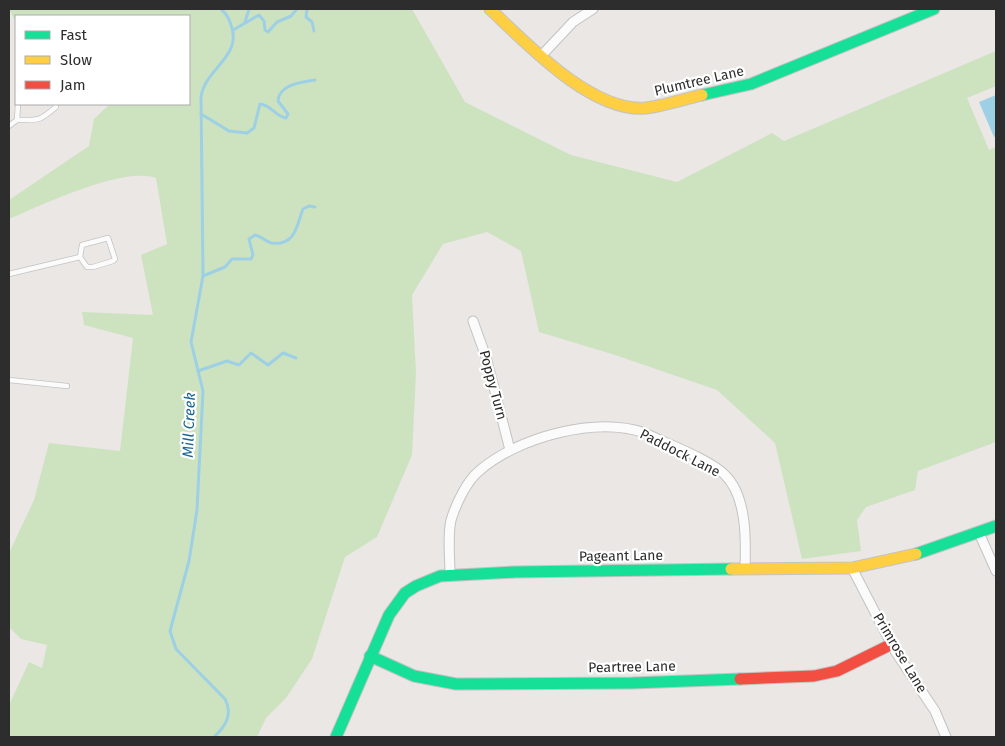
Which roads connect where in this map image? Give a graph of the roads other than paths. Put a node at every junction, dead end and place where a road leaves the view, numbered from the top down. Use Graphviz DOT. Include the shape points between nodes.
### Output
graph roads {
  1 [pos="490,9"];
  2 [pos="593,9"];
  3 [pos="934,9"];
  4 [pos="542,55"];
  5 [pos="18,105"];
  6 [pos="55,105"];
  7 [pos="17,120"];
  8 [pos="9,126"];
  9 [pos="80,258"];
  10 [pos="9,274"];
  11 [pos="472,321"];
  12 [pos="9,380"];
  13 [pos="67,386"];
  14 [pos="510,450"];
  15 [pos="996,526"];
  16 [pos="979,533"];
  17 [pos="852,568"];
  18 [pos="745,569"];
  19 [pos="996,571"];
  20 [pos="450,574"];
  21 [pos="892,644"];
  22 [pos="370,656"];
  23 [pos="336,737"];
  24 [pos="946,737"];
  1 -- 4 [label="street, Plumtree Lane"];
  2 -- 4 [label="street" via="573,22"];
  3 -- 4 [label="street, Plumtree Lane" via="751,84 645,108 629,108 600,99"];
  5 -- 7 [label="lane"];
  6 -- 7 [label="lane" via="39,119 30,122"];
  7 -- 8 [label="lane"];
  9 -- 9 [label="lane" via="92,268 115,258 108,238 82,245"];
  9 -- 10 [label="lane"];
  11 -- 14 [label="street, Poppy Turn" via="486,357"];
  12 -- 13 [label="lane"];
  14 -- 18 [label="street, Paddock Lane" via="567,432 606,426 645,433 697,458 724,474 736,491 742,516"];
  14 -- 20 [label="street, Paddock Lane" via="478,472 463,494 451,519"];
  15 -- 16 [label="street, Pageant Lane"];
  16 -- 17 [label="street, Pageant Lane" via="912,555"];
  16 -- 19 [label="street"];
  17 -- 18 [label="street, Pageant Lane"];
  17 -- 21 [label="street, Primrose Lane"];
  18 -- 20 [label="street, Pageant Lane"];
  20 -- 22 [label="street, Pageant Lane" via="428,580 405,593 389,615"];
  21 -- 22 [label="street, Peartree Lane" via="837,672 814,676 632,683 456,684 421,678"];
  21 -- 24 [label="street, Primrose Lane" via="935,711"];
  22 -- 23 [label="street, Pageant Lane"];
}
